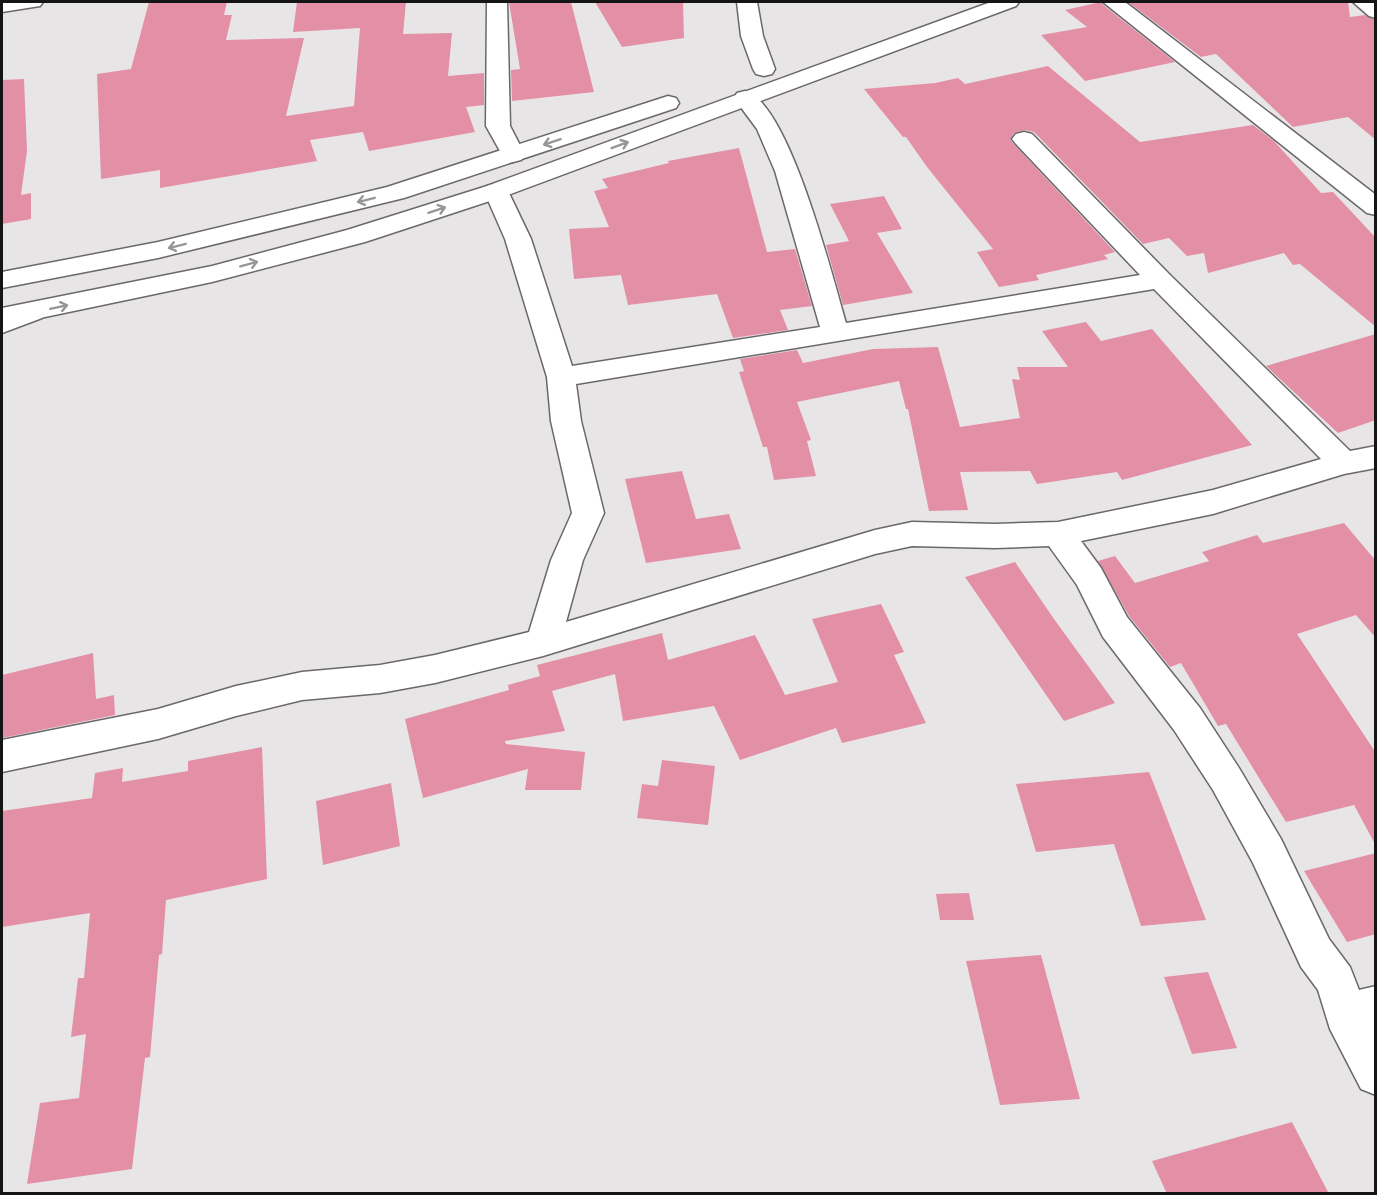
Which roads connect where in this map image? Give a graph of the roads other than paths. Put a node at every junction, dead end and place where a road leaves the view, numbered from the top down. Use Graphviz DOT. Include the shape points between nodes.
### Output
graph roads {
  1 [pos="33,2"];
  2 [pos="497,2"];
  3 [pos="747,2"];
  4 [pos="1008,2"];
  5 [pos="1113,2"];
  6 [pos="1363,2"];
  7 [pos="2,6"];
  8 [pos="1376,12"];
  9 [pos="831,44"];
  10 [pos="764,69"];
  11 [pos="721,84"];
  12 [pos="688,96"];
  13 [pos="745,98"];
  14 [pos="1024,139"];
  15 [pos="513,155"];
  16 [pos="496,191"];
  17 [pos="1376,208"];
  18 [pos="1160,279"];
  19 [pos="2,280"];
  20 [pos="32,312"];
  21 [pos="2,317"];
  22 [pos="2,324"];
  23 [pos="836,334"];
  24 [pos="561,377"];
  25 [pos="1376,457"];
  26 [pos="1344,463"];
  27 [pos="1058,534"];
  28 [pos="543,642"];
  29 [pos="2,756"];
  30 [pos="1360,1010"];
  31 [pos="1376,1074"];
  1 -- 7 [label="street"];
  2 -- 15 [label="street" via="498,126"];
  3 -- 10 [label="street" via="752,36"];
  4 -- 13 [label="street"];
  5 -- 17 [label="street"];
  6 -- 8 [label="street"];
  9 -- 10 [label="street"];
  10 -- 11 [label="street"];
  12 -- 15 [label="street, one-way"];
  16 -- 13 [label="street, one-way"];
  13 -- 23 [label="street" via="768,128 787,171"];
  14 -- 18 [label="street"];
  15 -- 19 [label="street, one-way" via="394,193 158,250"];
  20 -- 16 [label="street, one-way" via="212,274 345,239"];
  16 -- 24 [label="street" via="518,239"];
  18 -- 23 [label="street"];
  18 -- 26 [label="street"];
  20 -- 21 [label="street"];
  20 -- 22 [label="street"];
  23 -- 24 [label="street"];
  24 -- 28 [label="street" via="566,421 588,513 567,560"];
  25 -- 26 [label="street"];
  26 -- 27 [label="street" via="1213,502"];
  27 -- 28 [label="street" via="912,534"];
  27 -- 30 [label="street" via="1089,577 1115,627 1187,718 1226,779 1267,851 1315,953"];
  28 -- 29 [label="street" via="435,669 302,686 158,724"];
  30 -- 31 [label="street"];
}
